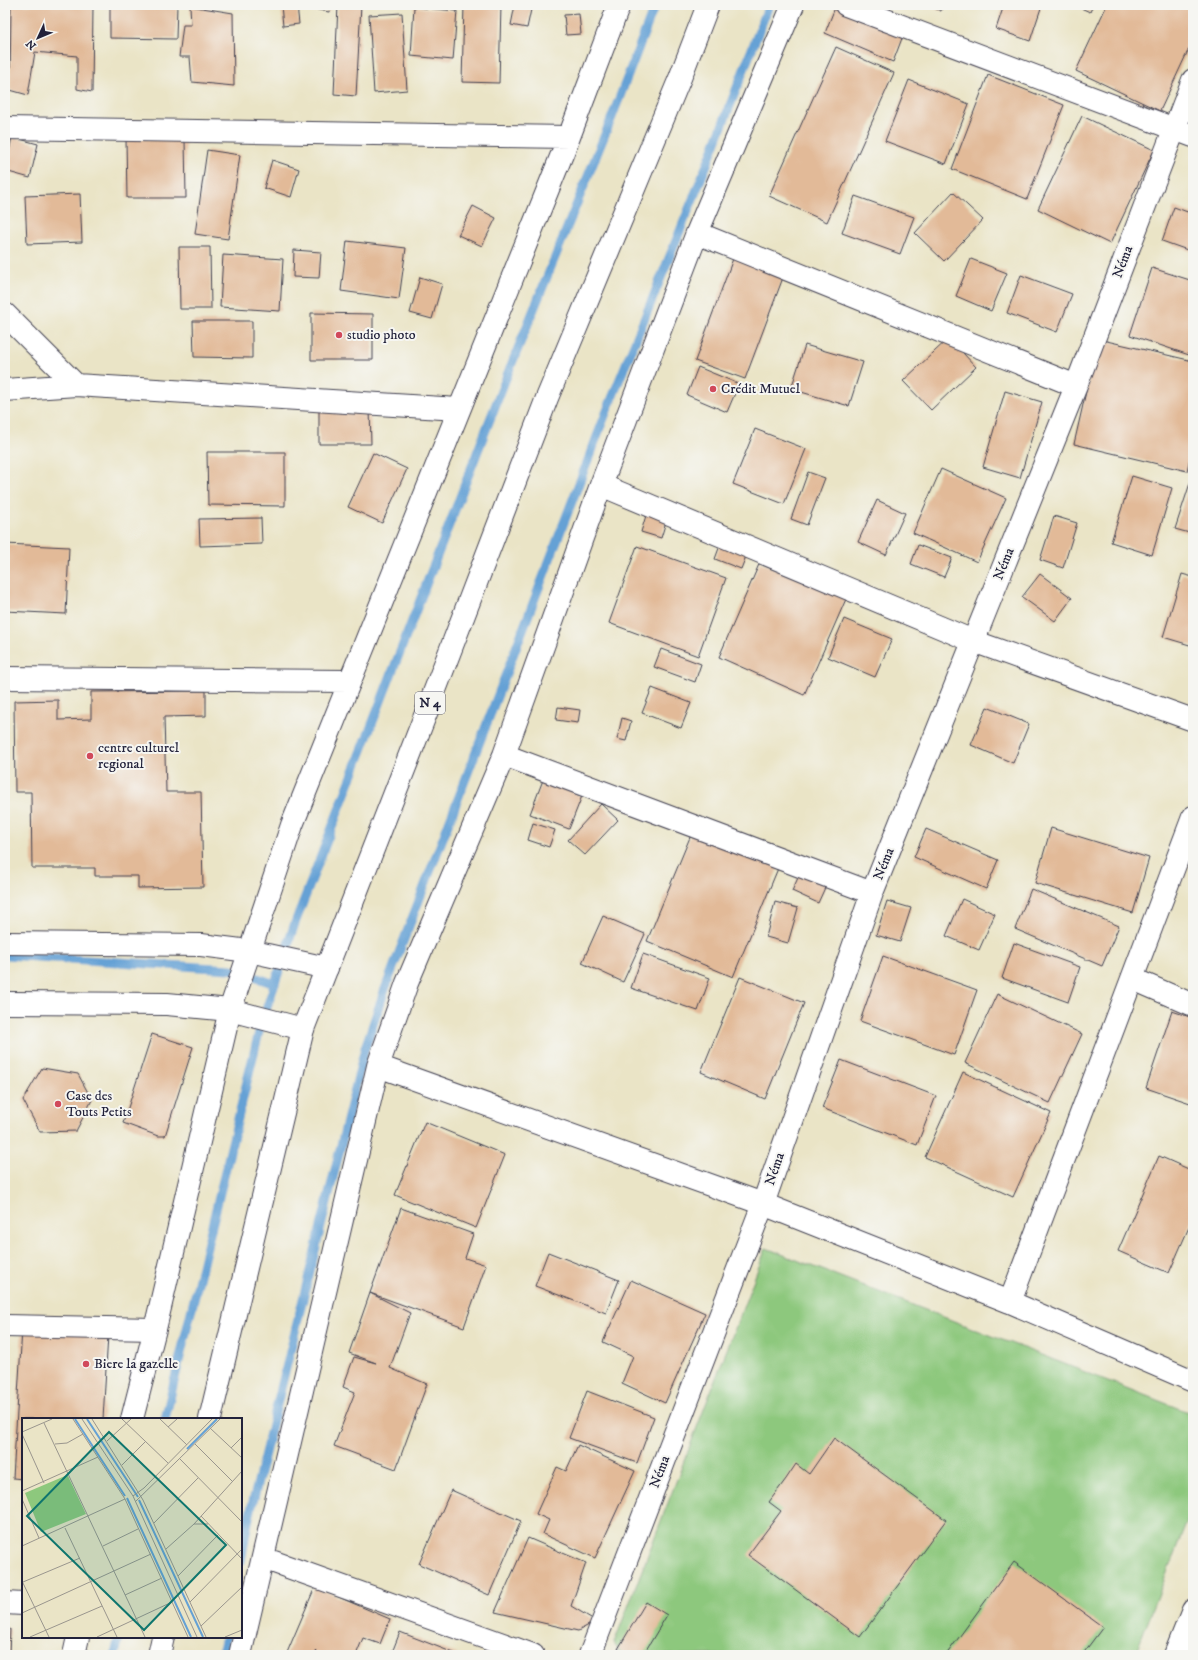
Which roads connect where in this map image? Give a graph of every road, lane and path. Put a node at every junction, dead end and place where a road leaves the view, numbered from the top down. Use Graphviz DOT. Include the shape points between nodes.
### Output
graph roads {
  1 [pos="619,5"];
  2 [pos="708,5"];
  3 [pos="793,5"];
  4 [pos="846,5"];
  5 [pos="1193,80"];
  6 [pos="5,128"];
  7 [pos="1184,132"];
  8 [pos="569,137"];
  9 [pos="697,233"];
  10 [pos="5,314"];
  11 [pos="76,385"];
  12 [pos="1076,386"];
  13 [pos="5,390"];
  14 [pos="458,409"];
  15 [pos="602,485"];
  16 [pos="973,640"];
  17 [pos="5,678"];
  18 [pos="349,681"];
  19 [pos="1193,720"];
  20 [pos="504,755"];
  21 [pos="1193,817"];
  22 [pos="872,893"];
  23 [pos="5,943"];
  24 [pos="249,951"];
  25 [pos="327,968"];
  26 [pos="1133,979"];
  27 [pos="5,1003"];
  28 [pos="1193,1005"];
  29 [pos="239,1012"];
  30 [pos="303,1029"];
  31 [pos="378,1066"];
  32 [pos="763,1204"];
  33 [pos="1010,1302"];
  34 [pos="5,1326"];
  35 [pos="155,1329"];
  36 [pos="1193,1381"];
  37 [pos="132,1418"];
  38 [pos="210,1418"];
  39 [pos="263,1558"];
  40 [pos="5,1603"];
  41 [pos="22,1604"];
  42 [pos="1193,1610"];
  43 [pos="78,1638"];
  44 [pos="163,1638"];
  45 [pos="74,1655"];
  46 [pos="159,1655"];
  47 [pos="240,1655"];
  48 [pos="533,1655"];
  49 [pos="590,1655"];
  50 [pos="1175,1655"];
  1 -- 8 [label="main road"];
  2 -- 25 [label="main road, N 4" via="547,398"];
  3 -- 9 [label="main road"];
  4 -- 7 [label="main road"];
  5 -- 7 [label="main road, Néma"];
  6 -- 8 [label="main road"];
  7 -- 12 [label="main road, Néma"];
  8 -- 14 [label="main road"];
  9 -- 12 [label="main road"];
  9 -- 15 [label="main road"];
  10 -- 11 [label="main road"];
  11 -- 13 [label="main road"];
  11 -- 14 [label="main road"];
  12 -- 16 [label="main road, Néma"];
  14 -- 18 [label="main road"];
  15 -- 16 [label="main road"];
  15 -- 20 [label="main road"];
  16 -- 19 [label="main road"];
  16 -- 22 [label="main road, Néma"];
  17 -- 18 [label="main road"];
  18 -- 24 [label="main road" via="292,825"];
  20 -- 22 [label="main road"];
  20 -- 31 [label="main road" via="407,983"];
  21 -- 26 [label="main road"];
  22 -- 32 [label="main road, Néma"];
  23 -- 24 [label="main road" via="201,945"];
  24 -- 25 [label="main road"];
  24 -- 29 [label="main road"];
  25 -- 30 [label="main road, N 4"];
  26 -- 28 [label="main road"];
  26 -- 33 [label="main road"];
  27 -- 29 [label="main road" via="168,1004"];
  29 -- 30 [label="main road"];
  29 -- 35 [label="main road"];
  30 -- 38 [label="main road, N 4"];
  31 -- 32 [label="main road"];
  31 -- 39 [label="main road"];
  32 -- 33 [label="main road"];
  32 -- 49 [label="main road, Néma"];
  33 -- 36 [label="main road"];
  34 -- 35 [label="main road"];
  35 -- 37 [label="main road"];
  39 -- 47 [label="main road"];
  39 -- 48 [label="main road"];
  40 -- 41 [label="main road"];
  42 -- 50 [label="main road"];
  43 -- 45 [label="main road"];
  44 -- 46 [label="main road"];
}
